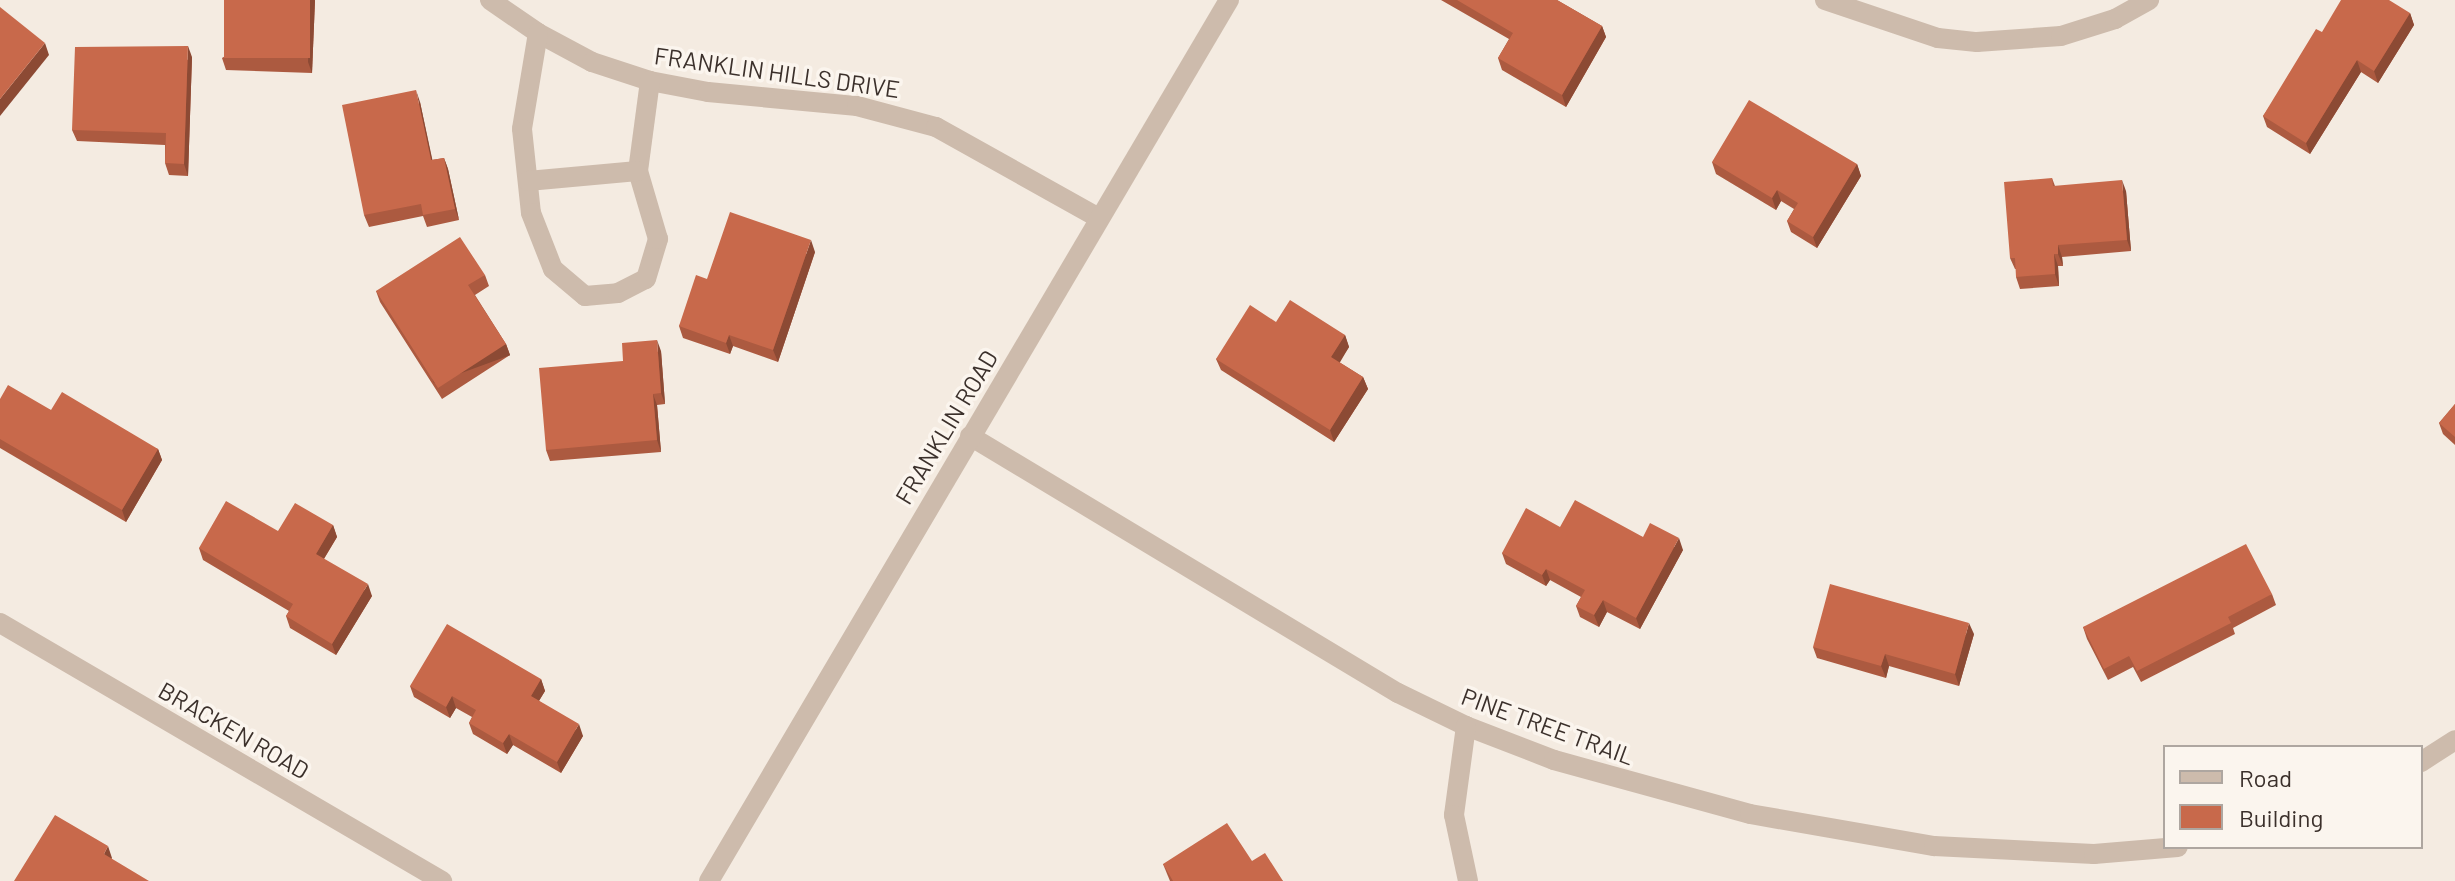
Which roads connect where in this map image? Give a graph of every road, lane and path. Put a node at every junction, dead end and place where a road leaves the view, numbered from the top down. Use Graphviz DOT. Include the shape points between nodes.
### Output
graph roads {
  1 [pos="490,0"];
  2 [pos="1229,0"];
  3 [pos="1825,0"];
  4 [pos="2149,0"];
  5 [pos="538,33"];
  6 [pos="650,81"];
  7 [pos="638,171"];
  8 [pos="528,181"];
  9 [pos="1099,218"];
  10 [pos="970,436"];
  11 [pos="0,623"];
  12 [pos="1466,726"];
  13 [pos="2455,740"];
  14 [pos="2423,761"];
  15 [pos="2163,848"];
  16 [pos="442,881"];
  17 [pos="709,881"];
  18 [pos="1468,881"];
  1 -- 5 [label="street, FRANKLIN HILLS DRIVE"];
  2 -- 9 [label="street, FRANKLIN ROAD"];
  3 -- 4 [label="street" via="1914,32 1977,42 2061,36 2115,19"];
  5 -- 6 [label="street, FRANKLIN HILLS DRIVE" via="592,62"];
  5 -- 8 [label="street" via="522,129"];
  6 -- 7 [label="street"];
  6 -- 9 [label="street, FRANKLIN HILLS DRIVE" via="897,114 974,146"];
  7 -- 8 [label="street"];
  7 -- 8 [label="street" via="658,239 646,279 618,293 585,296 553,269 531,213"];
  9 -- 10 [label="street, FRANKLIN ROAD"];
  10 -- 12 [label="street, PINE TREE TRAIL" via="1335,658"];
  10 -- 17 [label="street, FRANKLIN ROAD"];
  11 -- 16 [label="street, BRACKEN ROAD"];
  12 -- 15 [label="street, PINE TREE TRAIL" via="1615,780 1837,831 2017,852"];
  12 -- 18 [label="street" via="1454,815"];
  13 -- 14 [label="street"];
}
